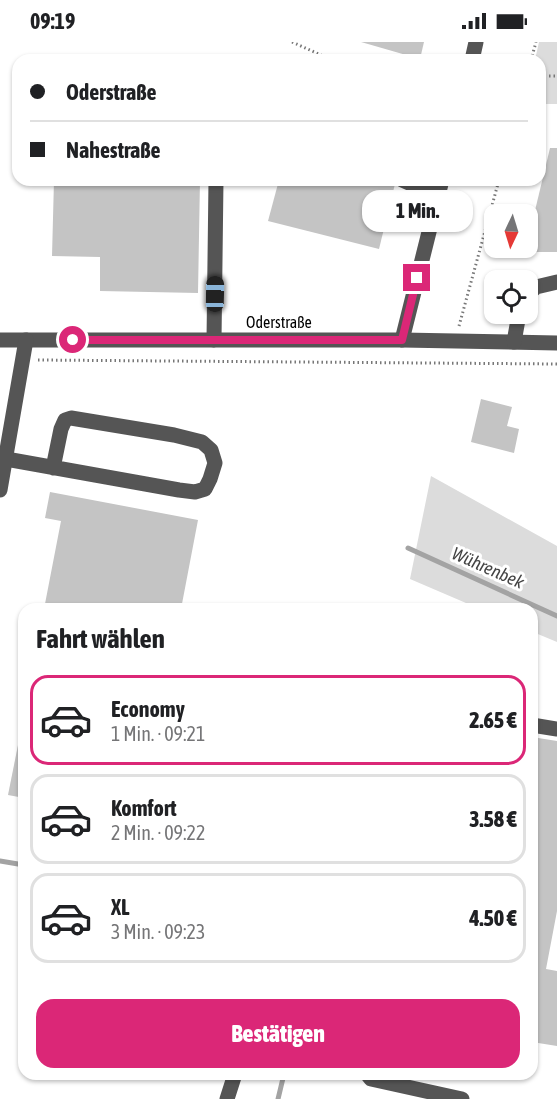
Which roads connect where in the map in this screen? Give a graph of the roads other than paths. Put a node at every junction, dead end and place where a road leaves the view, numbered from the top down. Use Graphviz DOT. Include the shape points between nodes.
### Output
graph roads {
  1 [pos="216,186"];
  2 [pos="416,186"];
  3 [pos="440,186"];
  4 [pos="438,196"];
  5 [pos="557,282"];
  6 [pos="538,287"];
  7 [pos="517,324"];
  8 [pos="0,340"];
  9 [pos="26,340"];
  10 [pos="214,340"];
  11 [pos="402,340"];
  12 [pos="514,342"];
  13 [pos="557,343"];
  14 [pos="6,459"];
  15 [pos="53,468"];
  16 [pos="0,490"];
  17 [pos="538,726"];
  18 [pos="557,729"];
  19 [pos="233,1080"];
  20 [pos="376,1080"];
  21 [pos="227,1099"];
  22 [pos="462,1099"];
  1 -- 10 [label="street"];
  2 -- 4 [label="street"];
  3 -- 4 [label="street"];
  4 -- 11 [label="street"];
  5 -- 6 [label="street"];
  7 -- 12 [label="street"];
  8 -- 9 [label="street, Oderstraße"];
  9 -- 10 [label="street, Oderstraße"];
  9 -- 14 [label="street"];
  10 -- 11 [label="street, Oderstraße"];
  11 -- 12 [label="street, Oderstraße"];
  12 -- 13 [label="street, Oderstraße"];
  14 -- 15 [label="street"];
  14 -- 16 [label="street"];
  15 -- 15 [label="street" via="195,492 205,489 215,463 211,450 202,442 71,418 65,420 61,429"];
  17 -- 18 [label="street"];
  19 -- 21 [label="street"];
  20 -- 22 [label="street"];
}
